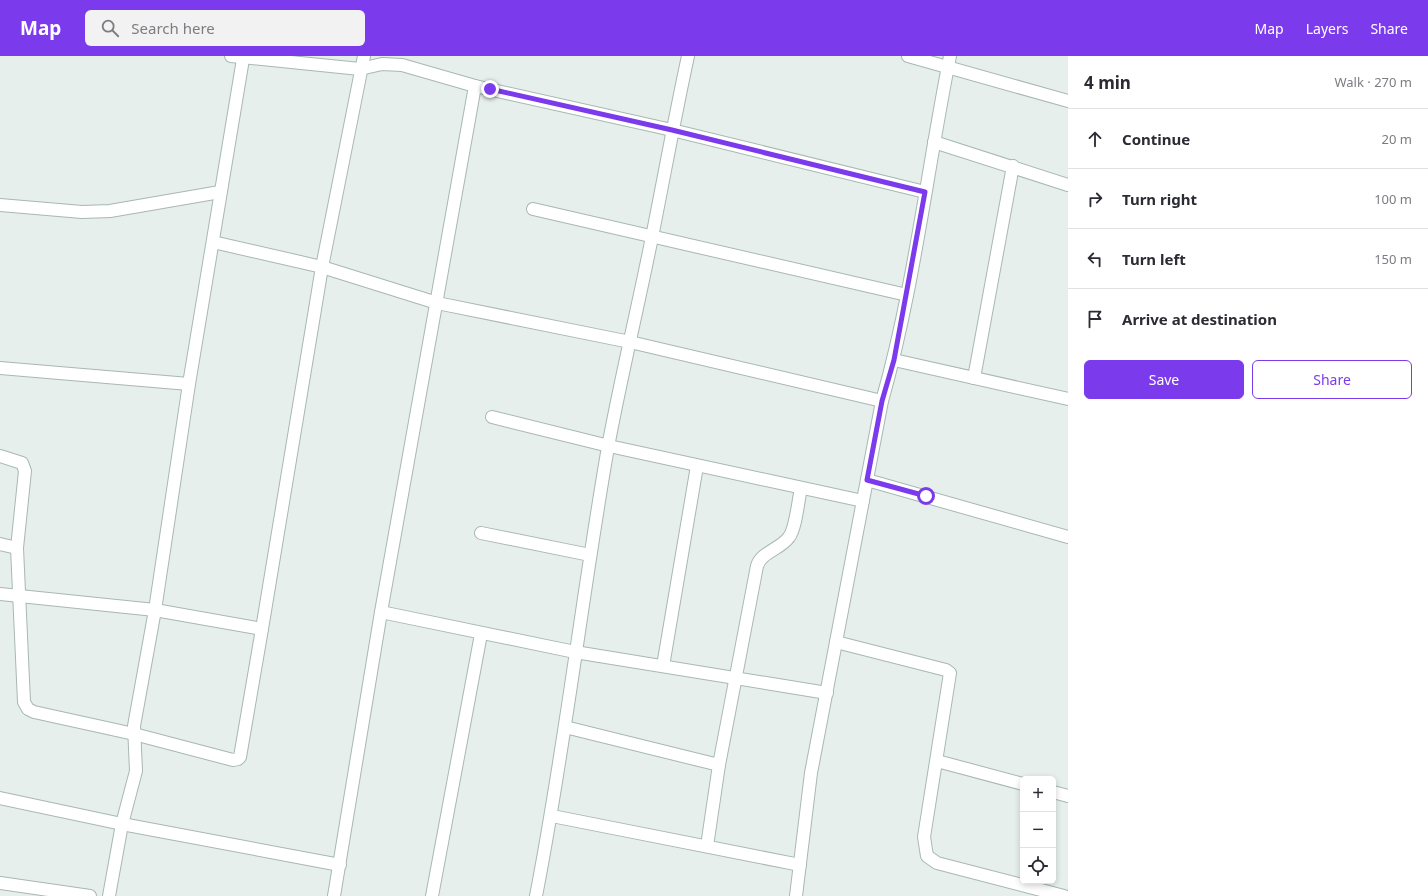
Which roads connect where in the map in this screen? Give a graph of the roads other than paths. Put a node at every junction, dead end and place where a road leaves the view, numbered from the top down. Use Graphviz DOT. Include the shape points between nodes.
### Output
graph roads {
  1 [pos="231,56"];
  2 [pos="364,56"];
  3 [pos="688,56"];
  4 [pos="908,56"];
  5 [pos="243,59"];
  6 [pos="949,61"];
  7 [pos="360,68"];
  8 [pos="475,86"];
  9 [pos="1068,101"];
  10 [pos="672,130"];
  11 [pos="934,142"];
  12 [pos="1013,166"];
  13 [pos="1068,185"];
  14 [pos="220,192"];
  15 [pos="925,192"];
  16 [pos="0,205"];
  17 [pos="533,209"];
  18 [pos="652,235"];
  19 [pos="213,242"];
  20 [pos="322,267"];
  21 [pos="907,295"];
  22 [pos="437,303"];
  23 [pos="630,342"];
  24 [pos="894,360"];
  25 [pos="0,368"];
  26 [pos="974,378"];
  27 [pos="189,384"];
  28 [pos="1068,399"];
  29 [pos="882,401"];
  30 [pos="492,417"];
  31 [pos="609,446"];
  32 [pos="0,456"];
  33 [pos="697,466"];
  34 [pos="867,480"];
  35 [pos="801,488"];
  36 [pos="863,501"];
  37 [pos="481,533"];
  38 [pos="1068,537"];
  39 [pos="0,544"];
  40 [pos="17,548"];
  41 [pos="590,555"];
  42 [pos="0,594"];
  43 [pos="19,597"];
  44 [pos="155,610"];
  45 [pos="381,612"];
  46 [pos="262,629"];
  47 [pos="481,634"];
  48 [pos="836,642"];
  49 [pos="575,652"];
  50 [pos="663,666"];
  51 [pos="736,678"];
  52 [pos="827,693"];
  53 [pos="565,727"];
  54 [pos="134,734"];
  55 [pos="936,761"];
  56 [pos="719,765"];
  57 [pos="1020,783"];
  58 [pos="1056,793"];
  59 [pos="1068,796"];
  60 [pos="0,798"];
  61 [pos="552,816"];
  62 [pos="122,824"];
  63 [pos="707,846"];
  64 [pos="340,865"];
  65 [pos="800,865"];
  66 [pos="0,883"];
  67 [pos="90,896"];
  68 [pos="109,896"];
  69 [pos="334,896"];
  70 [pos="432,896"];
  71 [pos="536,896"];
  72 [pos="796,896"];
  73 [pos="1064,896"];
  1 -- 5 [label="street"];
  2 -- 7 [label="street"];
  3 -- 10 [label="street"];
  4 -- 6 [label="street"];
  5 -- 7 [label="street"];
  5 -- 14 [label="street"];
  6 -- 9 [label="street"];
  6 -- 11 [label="street"];
  7 -- 8 [label="street" via="382,64 402,65"];
  7 -- 20 [label="street"];
  8 -- 10 [label="street"];
  8 -- 22 [label="street"];
  10 -- 15 [label="street"];
  10 -- 18 [label="street"];
  11 -- 12 [label="street"];
  11 -- 15 [label="street"];
  12 -- 13 [label="street"];
  12 -- 26 [label="street"];
  14 -- 16 [label="street" via="110,211 82,212"];
  14 -- 19 [label="street"];
  15 -- 21 [label="street"];
  17 -- 18 [label="street"];
  18 -- 21 [label="street"];
  18 -- 23 [label="street"];
  19 -- 20 [label="street"];
  19 -- 27 [label="street"];
  20 -- 22 [label="street"];
  20 -- 46 [label="street"];
  21 -- 24 [label="street"];
  22 -- 23 [label="street"];
  22 -- 45 [label="street"];
  23 -- 29 [label="street"];
  23 -- 31 [label="street"];
  24 -- 26 [label="street"];
  24 -- 29 [label="street"];
  25 -- 27 [label="street"];
  26 -- 28 [label="street"];
  27 -- 44 [label="street"];
  29 -- 34 [label="street"];
  30 -- 31 [label="street"];
  31 -- 33 [label="street"];
  31 -- 41 [label="street"];
  32 -- 40 [label="street" via="22,463 24,467"];
  33 -- 35 [label="street"];
  33 -- 50 [label="street"];
  34 -- 36 [label="street"];
  34 -- 38 [label="street"];
  35 -- 36 [label="street"];
  35 -- 51 [label="street" via="792,534 758,562"];
  36 -- 48 [label="street"];
  37 -- 41 [label="street"];
  39 -- 40 [label="street"];
  40 -- 43 [label="street"];
  41 -- 49 [label="street"];
  42 -- 43 [label="street"];
  43 -- 44 [label="street"];
  43 -- 54 [label="street" via="24,702 28,709"];
  44 -- 46 [label="street"];
  44 -- 54 [label="street"];
  45 -- 47 [label="street"];
  45 -- 64 [label="street"];
  46 -- 54 [label="street" via="238,759 233,760"];
  47 -- 49 [label="street"];
  47 -- 70 [label="street"];
  48 -- 52 [label="street"];
  48 -- 55 [label="street" via="948,671 950,677"];
  49 -- 50 [label="street"];
  49 -- 53 [label="street"];
  50 -- 51 [label="street"];
  51 -- 52 [label="street"];
  51 -- 56 [label="street"];
  52 -- 65 [label="street" via="811,773"];
  53 -- 56 [label="street"];
  53 -- 61 [label="street"];
  54 -- 62 [label="street" via="136,771"];
  55 -- 57 [label="street"];
  55 -- 73 [label="street" via="924,837 925,850 932,860"];
  56 -- 63 [label="street"];
  58 -- 59 [label="street"];
  60 -- 62 [label="street"];
  61 -- 63 [label="street"];
  61 -- 71 [label="street"];
  62 -- 64 [label="street"];
  62 -- 68 [label="street"];
  63 -- 65 [label="street"];
  64 -- 69 [label="street"];
  65 -- 72 [label="street"];
  66 -- 67 [label="street"];
}
